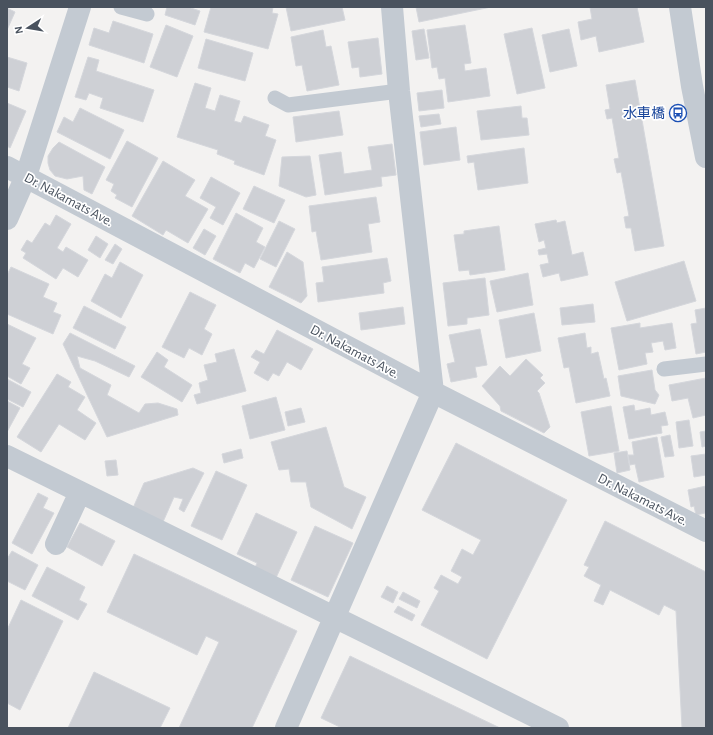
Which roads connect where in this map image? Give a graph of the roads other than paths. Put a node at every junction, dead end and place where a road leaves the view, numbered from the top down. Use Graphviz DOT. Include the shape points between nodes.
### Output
graph roads {
  1 [pos="80,7"];
  2 [pos="120,7"];
  3 [pos="392,7"];
  4 [pos="680,7"];
  5 [pos="147,14"];
  6 [pos="399,91"];
  7 [pos="274,98"];
  8 [pos="706,157"];
  9 [pos="16,172"];
  10 [pos="7,219"];
  11 [pos="706,364"];
  12 [pos="664,369"];
  13 [pos="433,392"];
  14 [pos="7,456"];
  15 [pos="80,492"];
  16 [pos="706,531"];
  17 [pos="56,544"];
  18 [pos="334,618"];
  19 [pos="286,728"];
  20 [pos="558,728"];
  1 -- 9 [label="street"];
  2 -- 5 [label="lane"];
  3 -- 6 [label="street"];
  4 -- 8 [label="street"];
  6 -- 7 [label="lane" via="288,105"];
  6 -- 13 [label="street"];
  9 -- 10 [label="street"];
  9 -- 13 [label="street, Dr. Nakamats Ave."];
  11 -- 12 [label="lane"];
  13 -- 16 [label="street, Dr. Nakamats Ave."];
  13 -- 18 [label="street"];
  14 -- 15 [label="street"];
  15 -- 17 [label="street"];
  15 -- 18 [label="street"];
  18 -- 19 [label="street"];
  18 -- 20 [label="street"];
}
